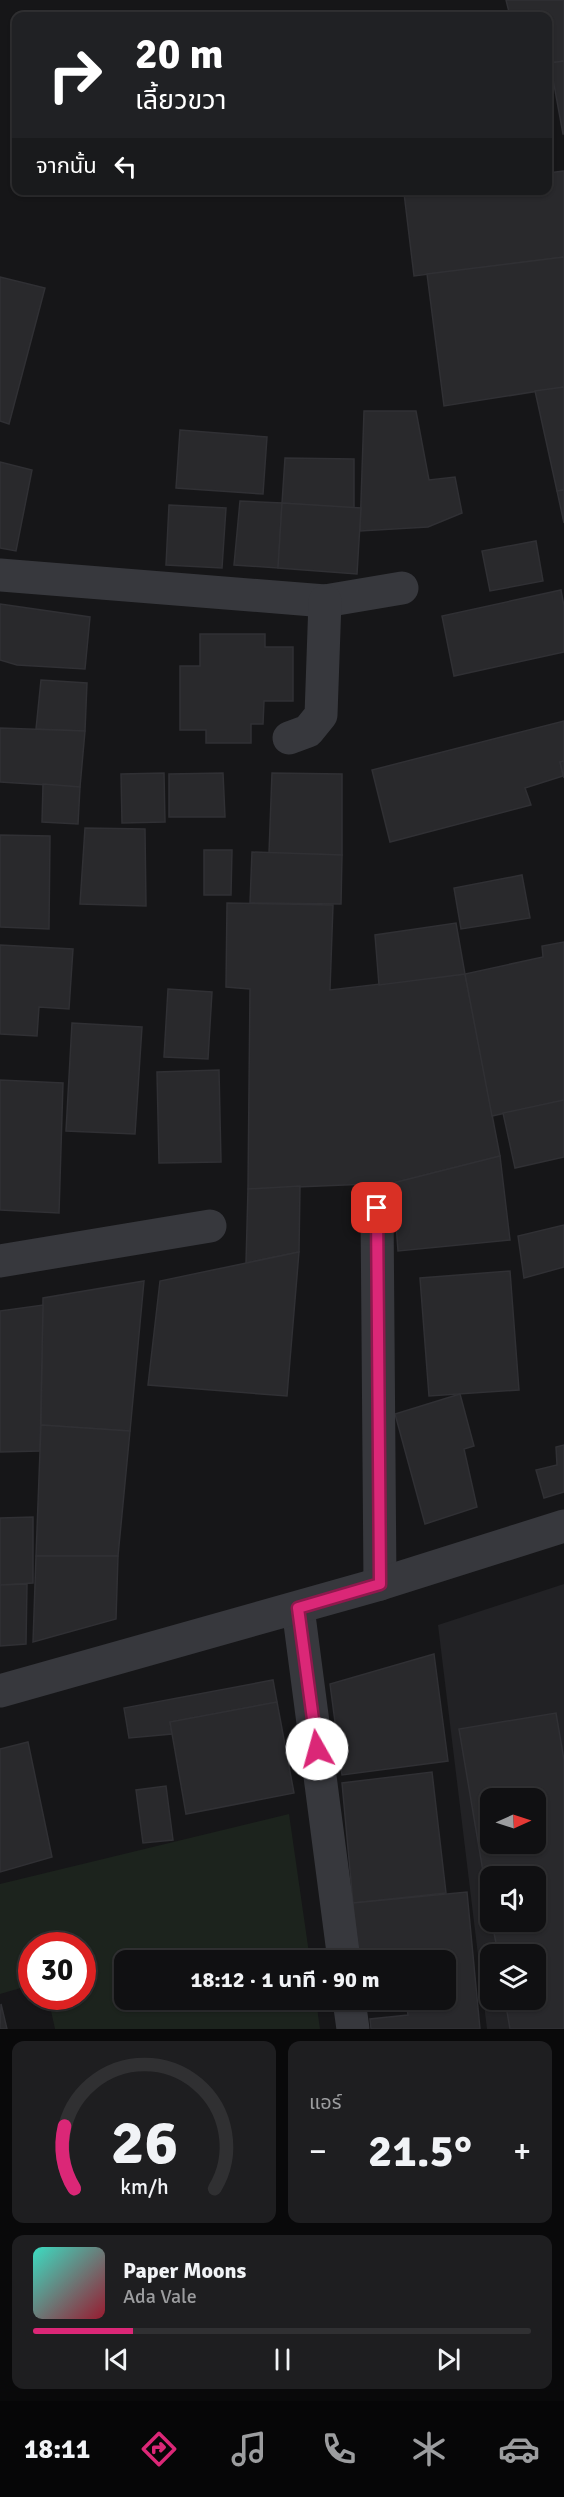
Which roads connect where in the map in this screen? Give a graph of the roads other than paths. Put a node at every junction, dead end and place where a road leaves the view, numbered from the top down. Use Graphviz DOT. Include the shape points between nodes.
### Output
graph roads {
  1 [pos="0,575"];
  2 [pos="402,588"];
  3 [pos="325,601"];
  4 [pos="289,738"];
  5 [pos="377,1208"];
  6 [pos="210,1226"];
  7 [pos="0,1261"];
  8 [pos="564,1526"];
  9 [pos="380,1584"];
  10 [pos="298,1608"];
  11 [pos="0,1691"];
  12 [pos="343,1950"];
  13 [pos="350,2010"];
  14 [pos="353,2029"];
  1 -- 3 [label="street"];
  2 -- 3 [label="street"];
  3 -- 4 [label="street" via="321,715 308,731"];
  5 -- 9 [label="street"];
  6 -- 7 [label="street"];
  8 -- 9 [label="street"];
  9 -- 10 [label="street"];
  10 -- 11 [label="street"];
  10 -- 12 [label="street"];
  13 -- 14 [label="street"];
}
